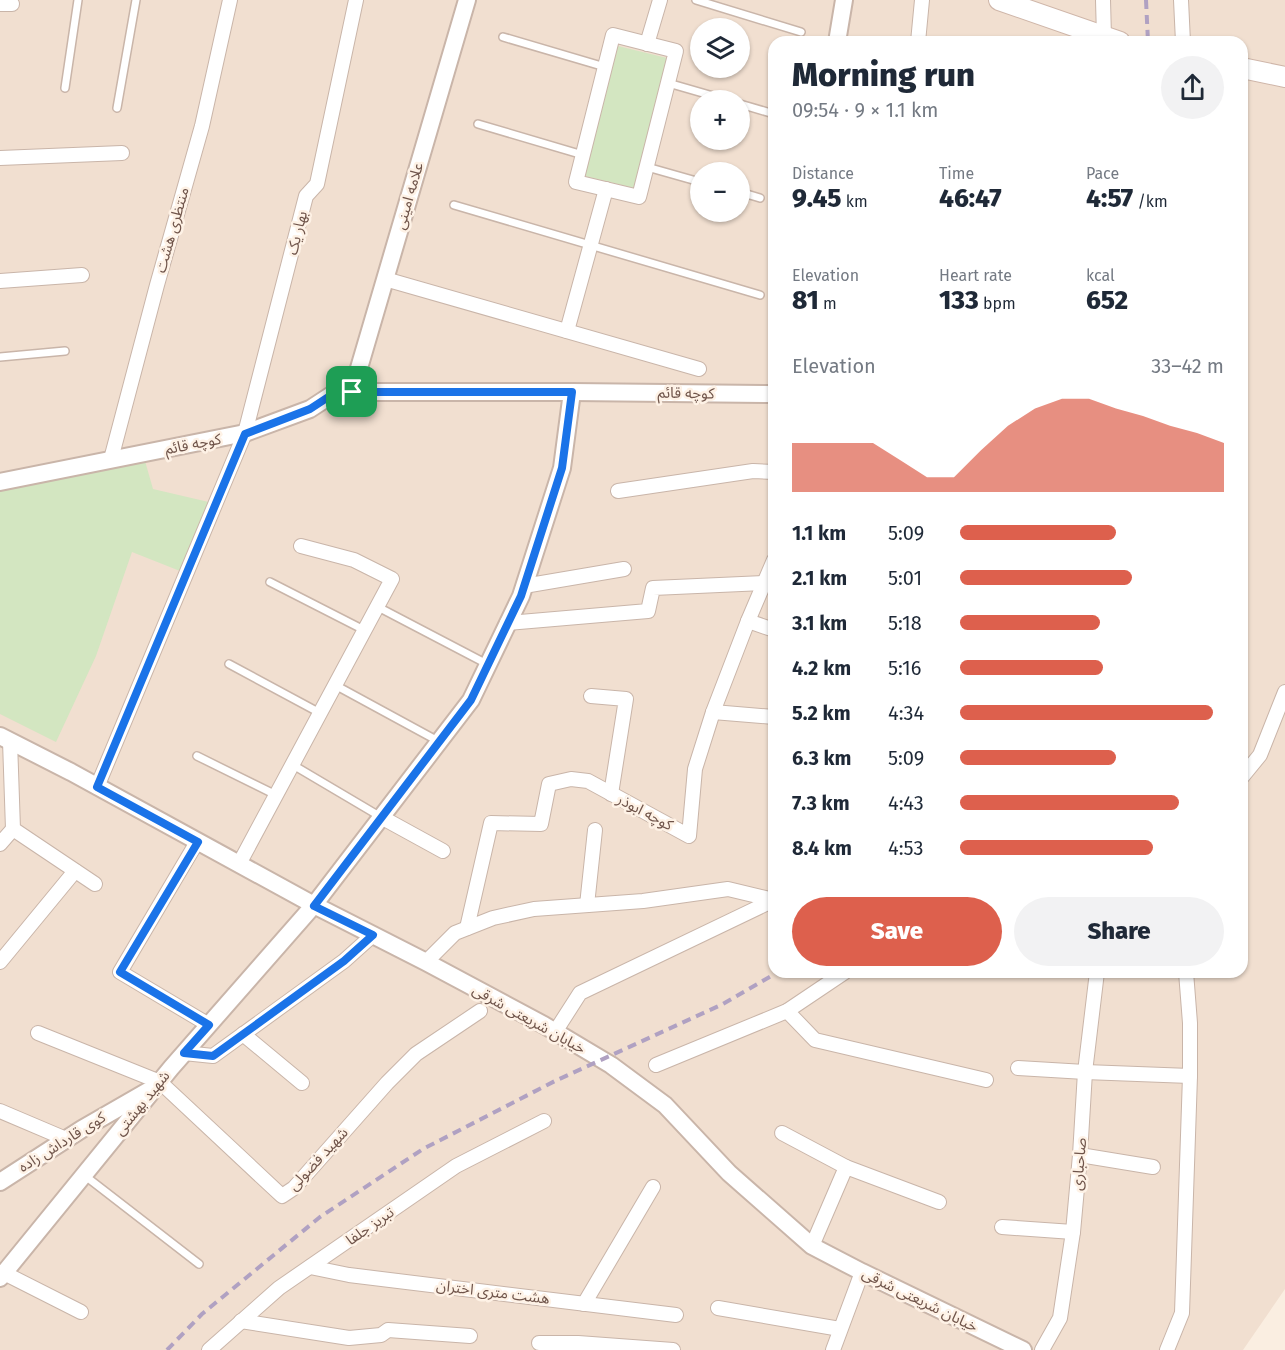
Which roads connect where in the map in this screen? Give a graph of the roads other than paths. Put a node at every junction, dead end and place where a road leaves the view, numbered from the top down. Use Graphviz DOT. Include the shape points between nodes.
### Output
graph roads {
  1 [pos="78,0"];
  2 [pos="136,0"];
  3 [pos="230,0"];
  4 [pos="356,0"];
  5 [pos="467,0"];
  6 [pos="660,0"];
  7 [pos="696,0"];
  8 [pos="844,0"];
  9 [pos="922,0"];
  10 [pos="999,0"];
  11 [pos="1103,0"];
  12 [pos="1181,0"];
  13 [pos="801,32"];
  14 [pos="838,36"];
  15 [pos="919,36"];
  16 [pos="1098,36"];
  17 [pos="1108,36"];
  18 [pos="1183,36"];
  19 [pos="503,37"];
  20 [pos="647,44"];
  21 [pos="605,67"];
  22 [pos="1248,69"];
  23 [pos="1285,76"];
  24 [pos="668,83"];
  25 [pos="65,88"];
  26 [pos="693,90"];
  27 [pos="750,107"];
  28 [pos="117,108"];
  29 [pos="768,112"];
  30 [pos="478,123"];
  31 [pos="122,153"];
  32 [pos="583,155"];
  33 [pos="0,158"];
  34 [pos="647,167"];
  35 [pos="690,179"];
  36 [pos="606,189"];
  37 [pos="750,195"];
  38 [pos="760,198"];
  39 [pos="454,205"];
  40 [pos="590,245"];
  41 [pos="82,275"];
  42 [pos="385,279"];
  43 [pos="0,281"];
  44 [pos="760,295"];
  45 [pos="567,331"];
  46 [pos="65,351"];
  47 [pos="0,357"];
  48 [pos="699,369"];
  49 [pos="352,392"];
  50 [pos="572,392"];
  51 [pos="768,394"];
  52 [pos="245,434"];
  53 [pos="111,459"];
  54 [pos="768,472"];
  55 [pos="0,482"];
  56 [pos="618,491"];
  57 [pos="301,546"];
  58 [pos="624,570"];
  59 [pos="768,574"];
  60 [pos="270,582"];
  61 [pos="764,583"];
  62 [pos="524,586"];
  63 [pos="378,607"];
  64 [pos="748,621"];
  65 [pos="507,623"];
  66 [pos="768,628"];
  67 [pos="364,630"];
  68 [pos="228,664"];
  69 [pos="488,664"];
  70 [pos="335,685"];
  71 [pos="1285,692"];
  72 [pos="591,696"];
  73 [pos="713,712"];
  74 [pos="320,713"];
  75 [pos="768,717"];
  76 [pos="5,739"];
  77 [pos="439,741"];
  78 [pos="197,756"];
  79 [pos="292,765"];
  80 [pos="1248,772"];
  81 [pos="97,787"];
  82 [pos="611,794"];
  83 [pos="276,795"];
  84 [pos="381,817"];
  85 [pos="13,829"];
  86 [pos="595,830"];
  87 [pos="198,842"];
  88 [pos="0,844"];
  89 [pos="442,851"];
  90 [pos="239,864"];
  91 [pos="75,871"];
  92 [pos="95,884"];
  93 [pos="768,899"];
  94 [pos="768,903"];
  95 [pos="587,905"];
  96 [pos="314,906"];
  97 [pos="467,928"];
  98 [pos="373,935"];
  99 [pos="0,962"];
  100 [pos="426,962"];
  101 [pos="836,978"];
  102 [pos="1095,978"];
  103 [pos="1186,978"];
  104 [pos="480,1011"];
  105 [pos="787,1011"];
  106 [pos="209,1025"];
  107 [pos="555,1032"];
  108 [pos="38,1033"];
  109 [pos="243,1034"];
  110 [pos="184,1053"];
  111 [pos="656,1065"];
  112 [pos="1018,1068"];
  113 [pos="1085,1072"];
  114 [pos="1190,1076"];
  115 [pos="986,1080"];
  116 [pos="302,1083"];
  117 [pos="158,1084"];
  118 [pos="0,1111"];
  119 [pos="544,1121"];
  120 [pos="782,1133"];
  121 [pos="66,1139"];
  122 [pos="1080,1155"];
  123 [pos="846,1167"];
  124 [pos="1153,1167"];
  125 [pos="84,1175"];
  126 [pos="0,1182"];
  127 [pos="653,1187"];
  128 [pos="939,1202"];
  129 [pos="1002,1227"];
  130 [pos="1072,1232"];
  131 [pos="812,1246"];
  132 [pos="199,1264"];
  133 [pos="310,1267"];
  134 [pos="862,1272"];
  135 [pos="2,1276"];
  136 [pos="584,1304"];
  137 [pos="718,1308"];
  138 [pos="81,1312"];
  139 [pos="676,1315"];
  140 [pos="241,1321"];
  141 [pos="840,1329"];
  142 [pos="470,1336"];
  143 [pos="539,1342"];
  144 [pos="209,1350"];
  145 [pos="674,1350"];
  146 [pos="832,1350"];
  147 [pos="1023,1350"];
  148 [pos="1041,1350"];
  149 [pos="1167,1350"];
  1 -- 25 [label="lane"];
  2 -- 28 [label="lane"];
  3 -- 53 [label="street, منتظری هشت" via="202,126"];
  4 -- 52 [label="street, بهار یک" via="317,184 306,196"];
  5 -- 42 [label="street, علامه امینی"];
  6 -- 20 [label="street"];
  7 -- 13 [label="lane"];
  8 -- 14 [label="street"];
  9 -- 15 [label="street"];
  10 -- 16 [label="main road"];
  11 -- 17 [label="street"];
  12 -- 18 [label="street"];
  19 -- 21 [label="lane"];
  20 -- 21 [label="street" via="613,35"];
  20 -- 24 [label="street" via="676,51"];
  21 -- 32 [label="street"];
  22 -- 23 [label="main road"];
  24 -- 26 [label="lane"];
  24 -- 34 [label="street"];
  27 -- 29 [label="lane"];
  30 -- 32 [label="lane"];
  31 -- 33 [label="street"];
  32 -- 36 [label="street" via="576,182"];
  34 -- 35 [label="lane"];
  34 -- 36 [label="street" via="639,197"];
  36 -- 40 [label="street"];
  37 -- 38 [label="lane"];
  39 -- 40 [label="lane"];
  40 -- 44 [label="lane"];
  40 -- 45 [label="street"];
  41 -- 43 [label="street"];
  42 -- 45 [label="street"];
  42 -- 49 [label="street, علامه امینی"];
  45 -- 48 [label="street"];
  46 -- 47 [label="lane"];
  49 -- 50 [label="street, کوچه قائم"];
  49 -- 52 [label="street, کوچه قائم" via="336,392 310,409"];
  50 -- 51 [label="street, کوچه قائم"];
  50 -- 62 [label="street, شهید بهشتی" via="562,468"];
  52 -- 53 [label="street, کوچه قائم"];
  52 -- 81 [label="street, بهار یک"];
  53 -- 55 [label="street, کوچه قائم"];
  54 -- 56 [label="street"];
  57 -- 63 [label="street" via="354,560 392,579"];
  58 -- 62 [label="street"];
  59 -- 61 [label="street, کوچه ابوذر"];
  60 -- 67 [label="lane"];
  61 -- 64 [label="street, کوچه ابوذر"];
  61 -- 65 [label="street" via="653,588 648,611"];
  62 -- 65 [label="street, شهید بهشتی"];
  63 -- 67 [label="street"];
  63 -- 69 [label="lane"];
  64 -- 66 [label="street"];
  64 -- 73 [label="street, کوچه ابوذر"];
  65 -- 69 [label="street, شهید بهشتی"];
  67 -- 70 [label="street"];
  68 -- 74 [label="lane"];
  69 -- 77 [label="street, شهید بهشتی" via="471,700"];
  70 -- 74 [label="street"];
  70 -- 77 [label="lane"];
  71 -- 80 [label="street" via="1260,755"];
  72 -- 82 [label="street" via="626,699"];
  73 -- 75 [label="street"];
  73 -- 82 [label="street, کوچه ابوذر" via="695,769 688,836"];
  74 -- 79 [label="street"];
  76 -- 81 [label="street, خیابان شریعتی شرقی"];
  76 -- 85 [label="street"];
  77 -- 84 [label="street, شهید بهشتی"];
  78 -- 83 [label="lane"];
  79 -- 83 [label="street"];
  79 -- 84 [label="lane"];
  81 -- 87 [label="street, خیابان شریعتی شرقی"];
  82 -- 97 [label="street, کوچه ابوذر" via="588,781 572,779 549,784 541,824 491,823"];
  83 -- 90 [label="street"];
  84 -- 89 [label="street"];
  84 -- 96 [label="street, شهید بهشتی"];
  85 -- 88 [label="street"];
  85 -- 91 [label="street"];
  86 -- 95 [label="street"];
  87 -- 90 [label="street, خیابان شریعتی شرقی"];
  87 -- 106 [label="street" via="120,972"];
  90 -- 96 [label="street, خیابان شریعتی شرقی"];
  91 -- 92 [label="street"];
  91 -- 99 [label="street"];
  93 -- 95 [label="street" via="728,889"];
  94 -- 107 [label="street" via="579,993"];
  95 -- 97 [label="street" via="534,909"];
  96 -- 98 [label="street, خیابان شریعتی شرقی"];
  96 -- 106 [label="street, شهید بهشتی"];
  97 -- 100 [label="street" via="455,933"];
  98 -- 100 [label="street, خیابان شریعتی شرقی"];
  98 -- 109 [label="street" via="344,961"];
  100 -- 107 [label="street, خیابان شریعتی شرقی"];
  101 -- 105 [label="street"];
  102 -- 113 [label="street, صاحباری"];
  103 -- 114 [label="street"];
  104 -- 117 [label="street, شهید فضولی" via="416,1054 282,1197"];
  105 -- 111 [label="street"];
  105 -- 115 [label="street" via="815,1040"];
  106 -- 110 [label="street, شهید بهشتی"];
  107 -- 131 [label="street, خیابان شریعتی شرقی" via="611,1065 665,1106 729,1173"];
  108 -- 117 [label="street"];
  109 -- 110 [label="street" via="213,1056"];
  109 -- 116 [label="street"];
  110 -- 117 [label="street, شهید بهشتی"];
  112 -- 113 [label="street"];
  113 -- 114 [label="street"];
  113 -- 122 [label="street, صاحباری"];
  114 -- 149 [label="street" via="1182,1313"];
  117 -- 121 [label="street, کوی قارداش زاده"];
  117 -- 125 [label="street, شهید بهشتی"];
  118 -- 121 [label="street"];
  119 -- 133 [label="street, تبریز جلفا" via="456,1166"];
  120 -- 123 [label="street"];
  121 -- 126 [label="street, کوی قارداش زاده"];
  122 -- 124 [label="street"];
  122 -- 130 [label="street, صاحباری"];
  123 -- 128 [label="street"];
  123 -- 131 [label="street"];
  125 -- 132 [label="lane"];
  125 -- 135 [label="street, شهید بهشتی"];
  127 -- 136 [label="street"];
  129 -- 130 [label="street"];
  130 -- 148 [label="street, صاحباری" via="1060,1318"];
  131 -- 134 [label="street, خیابان شریعتی شرقی"];
  133 -- 136 [label="street, هشت متری اختران"];
  133 -- 140 [label="street, تبریز جلفا"];
  134 -- 141 [label="street"];
  134 -- 147 [label="street, خیابان شریعتی شرقی"];
  135 -- 138 [label="street"];
  136 -- 139 [label="street, هشت متری اختران"];
  137 -- 141 [label="street"];
  140 -- 142 [label="street" via="349,1338 381,1335 388,1329"];
  140 -- 144 [label="street, تبریز جلفا"];
  141 -- 146 [label="street"];
  143 -- 145 [label="street"];
}
